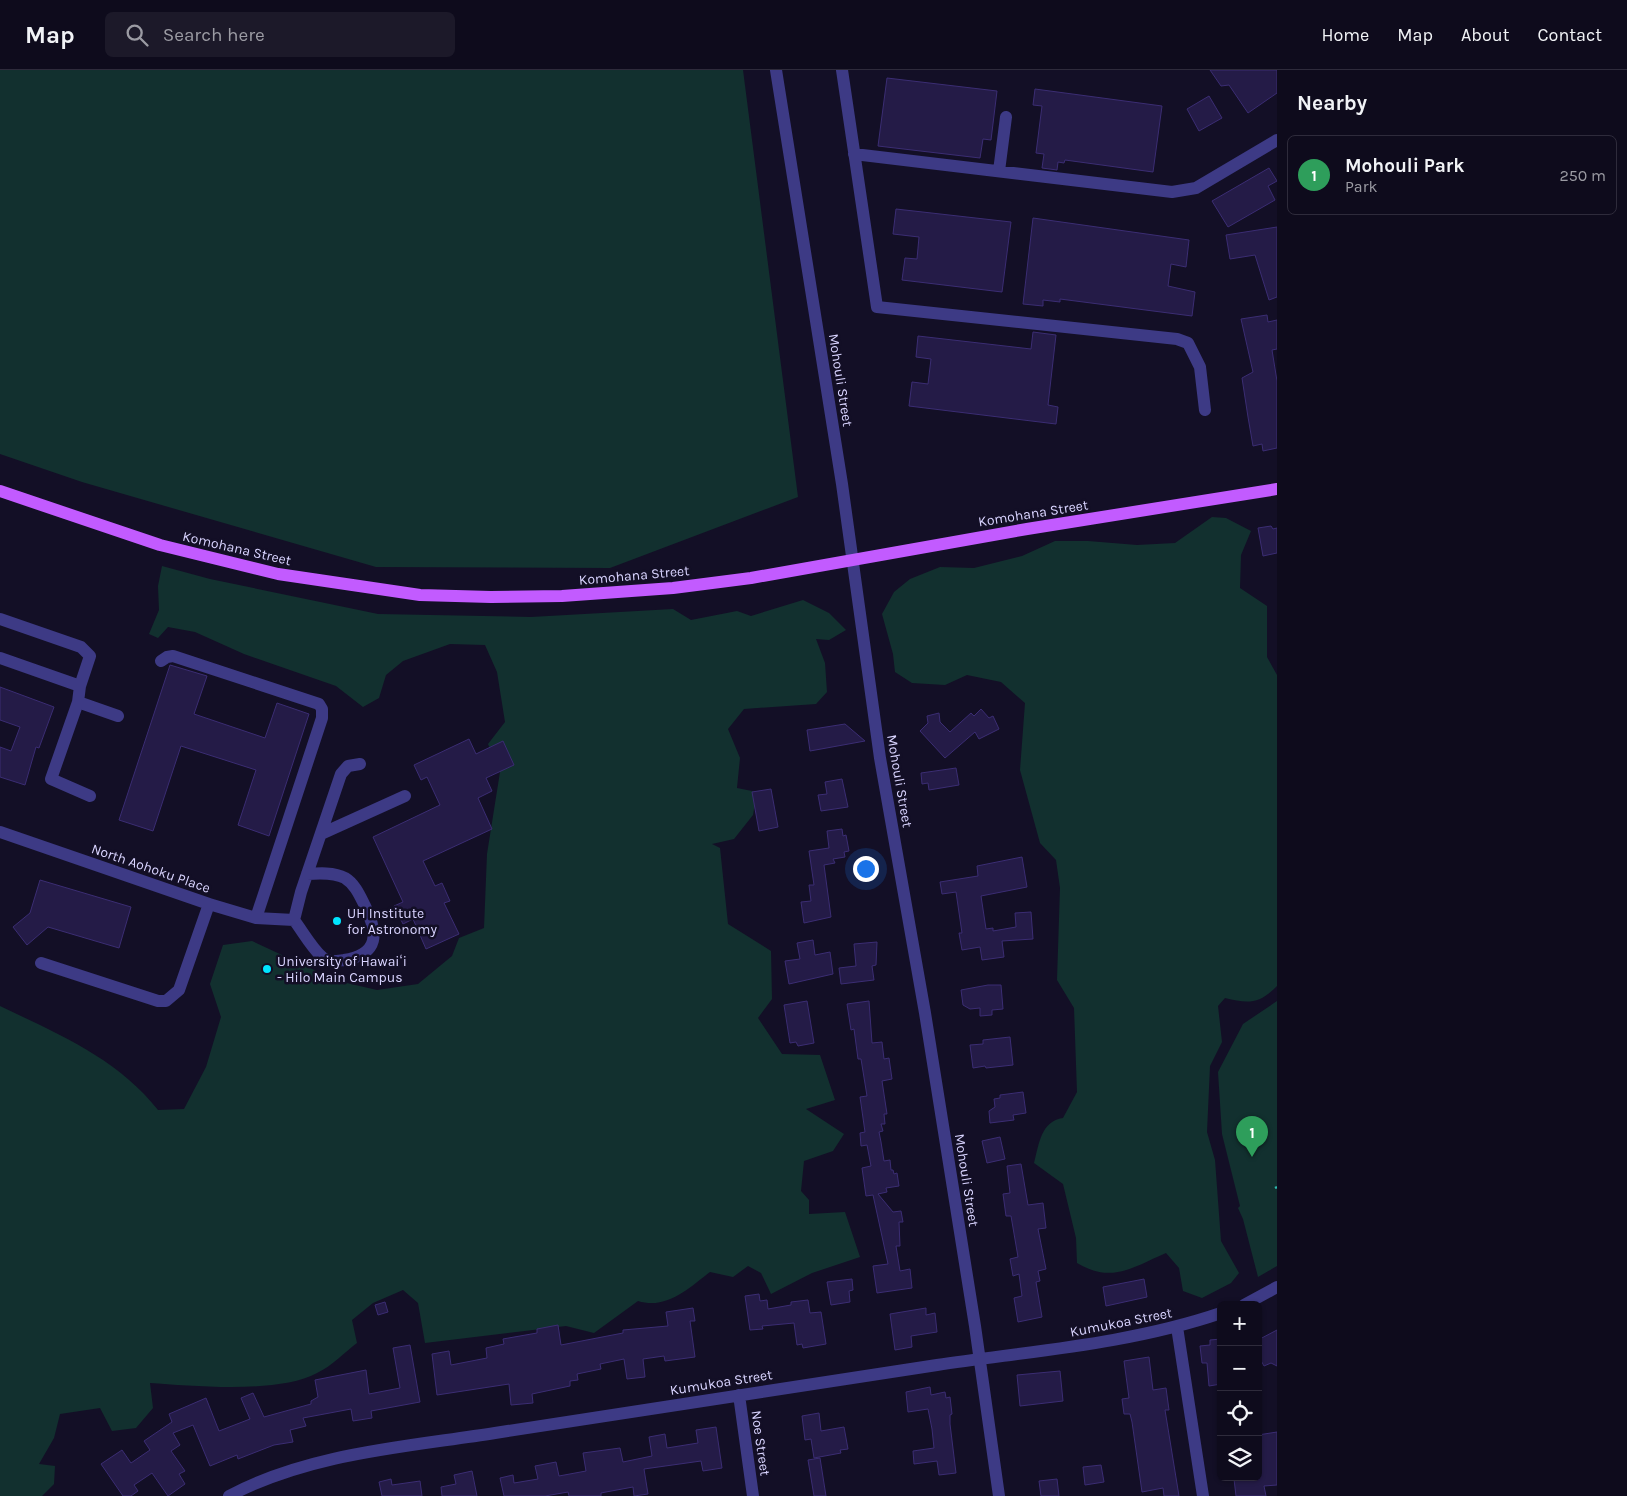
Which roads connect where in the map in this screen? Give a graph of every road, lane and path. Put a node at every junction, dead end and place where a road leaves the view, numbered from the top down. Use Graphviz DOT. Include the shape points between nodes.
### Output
graph roads {
  1 [pos="776,70"];
  2 [pos="842,70"];
  3 [pos="1006,118"];
  4 [pos="1277,140"];
  5 [pos="854,154"];
  6 [pos="999,171"];
  7 [pos="1204,410"];
  8 [pos="1277,489"];
  9 [pos="0,491"];
  10 [pos="853,560"];
  11 [pos="0,620"];
  12 [pos="0,658"];
  13 [pos="161,661"];
  14 [pos="80,686"];
  15 [pos="78,702"];
  16 [pos="118,716"];
  17 [pos="360,764"];
  18 [pos="90,796"];
  19 [pos="405,796"];
  20 [pos="0,832"];
  21 [pos="321,834"];
  22 [pos="307,874"];
  23 [pos="209,904"];
  24 [pos="256,918"];
  25 [pos="294,920"];
  26 [pos="42,964"];
  27 [pos="1277,1287"];
  28 [pos="1251,1301"];
  29 [pos="1217,1314"];
  30 [pos="1177,1327"];
  31 [pos="980,1359"];
  32 [pos="739,1394"];
  33 [pos="229,1496"];
  34 [pos="753,1496"];
  35 [pos="999,1496"];
  36 [pos="1203,1496"];
  1 -- 10 [label="street, Mohouli Street"];
  2 -- 5 [label="street"];
  3 -- 6 [label="street"];
  4 -- 6 [label="street" via="1196,188 1172,192"];
  5 -- 6 [label="street"];
  5 -- 7 [label="street" via="877,307 1177,339 1188,343 1200,367"];
  8 -- 10 [label="main road, Komohana Street"];
  9 -- 10 [label="main road, Komohana Street" via="208,558 278,574 420,595 562,596 673,588"];
  10 -- 31 [label="street, Mohouli Street" via="880,758"];
  11 -- 14 [label="street" via="81,647 90,656"];
  12 -- 14 [label="street"];
  13 -- 24 [label="street" via="173,656 319,704 322,709 322,718"];
  14 -- 15 [label="street"];
  15 -- 16 [label="street"];
  15 -- 18 [label="street" via="50,779"];
  17 -- 21 [label="street" via="348,766 342,774"];
  19 -- 21 [label="street"];
  20 -- 23 [label="street, North Aohoku Place"];
  21 -- 22 [label="street"];
  22 -- 25 [label="street"];
  22 -- 25 [label="street" via="335,874 358,890 374,926 374,939 367,950 351,959 333,962 323,958"];
  23 -- 24 [label="street, North Aohoku Place"];
  23 -- 26 [label="street" via="179,990 166,1001"];
  24 -- 25 [label="street, North Aohoku Place"];
  27 -- 28 [label="street"];
  29 -- 30 [label="street, Kumukoa Street"];
  30 -- 31 [label="street, Kumukoa Street"];
  30 -- 36 [label="street"];
  31 -- 32 [label="street, Kumukoa Street"];
  31 -- 35 [label="street, Mohouli Street"];
  32 -- 33 [label="street, Kumukoa Street" via="324,1460 252,1484"];
  32 -- 34 [label="street, Noe Street"];
}
